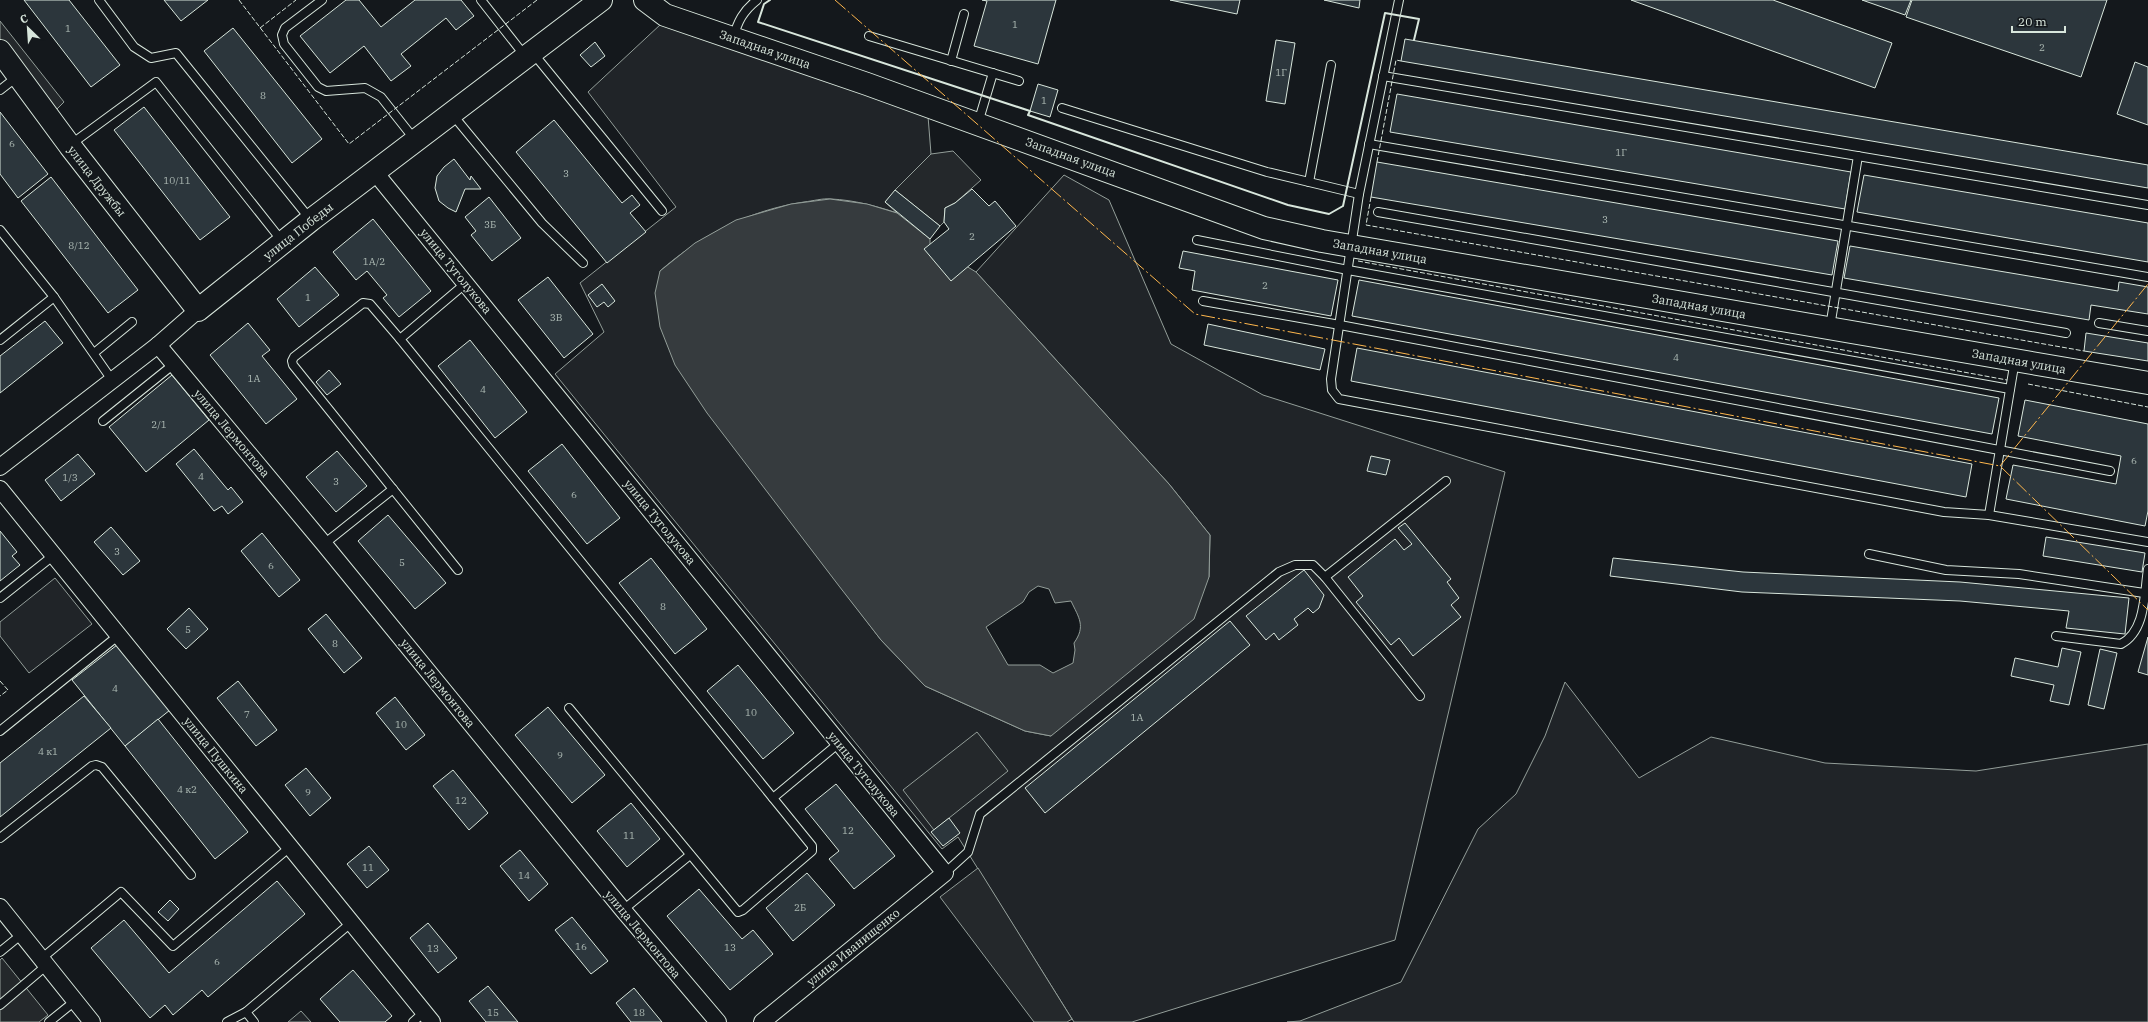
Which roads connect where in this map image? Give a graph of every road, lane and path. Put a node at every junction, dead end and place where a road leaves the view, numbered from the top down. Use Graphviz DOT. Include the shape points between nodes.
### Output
graph roads {
  1 [pos="99,0"];
  2 [pos="322,0"];
  3 [pos="481,0"];
  4 [pos="601,0"];
  5 [pos="645,0"];
  6 [pos="757,0"];
  7 [pos="1399,0"];
  8 [pos="964,14"];
  9 [pos="869,36"];
  10 [pos="733,39"];
  11 [pos="0,51"];
  12 [pos="529,55"];
  13 [pos="951,60"];
  14 [pos="1330,65"];
  15 [pos="993,73"];
  16 [pos="19,76"];
  17 [pos="1383,76"];
  18 [pos="1019,81"];
  19 [pos="0,90"];
  20 [pos="1062,108"];
  21 [pos="452,113"];
  22 [pos="978,123"];
  23 [pos="416,141"];
  24 [pos="1369,144"];
  25 [pos="70,146"];
  26 [pos="1858,156"];
  27 [pos="376,171"];
  28 [pos="1309,182"];
  29 [pos="1359,194"];
  30 [pos="2148,205"];
  31 [pos="662,211"];
  32 [pos="1378,212"];
  33 [pos="311,220"];
  34 [pos="1846,226"];
  35 [pos="0,230"];
  36 [pos="1197,240"];
  37 [pos="283,242"];
  38 [pos="1351,246"];
  39 [pos="583,263"];
  40 [pos="1348,270"];
  41 [pos="2148,277"];
  42 [pos="466,283"];
  43 [pos="1836,292"];
  44 [pos="54,297"];
  45 [pos="1203,301"];
  46 [pos="198,310"];
  47 [pos="132,322"];
  48 [pos="2099,323"];
  49 [pos="1340,325"];
  50 [pos="1830,328"];
  51 [pos="2148,331"];
  52 [pos="2066,333"];
  53 [pos="400,339"];
  54 [pos="0,340"];
  55 [pos="158,345"];
  56 [pos="94,353"];
  57 [pos="2015,360"];
  58 [pos="174,364"];
  59 [pos="112,380"];
  60 [pos="2148,383"];
  61 [pos="2010,389"];
  62 [pos="103,421"];
  63 [pos="2000,449"];
  64 [pos="0,467"];
  65 [pos="2110,471"];
  66 [pos="1446,481"];
  67 [pos="0,489"];
  68 [pos="393,489"];
  69 [pos="1989,515"];
  70 [pos="2148,542"];
  71 [pos="324,544"];
  72 [pos="1869,554"];
  73 [pos="54,555"];
  74 [pos="2148,569"];
  75 [pos="458,570"];
  76 [pos="1325,577"];
  77 [pos="2144,593"];
  78 [pos="0,598"];
  79 [pos="119,635"];
  80 [pos="2056,636"];
  81 [pos="1420,696"];
  82 [pos="569,708"];
  83 [pos="0,731"];
  84 [pos="840,743"];
  85 [pos="773,798"];
  86 [pos="0,838"];
  87 [pos="290,847"];
  88 [pos="690,855"];
  89 [pos="945,873"];
  90 [pos="191,875"];
  91 [pos="0,907"];
  92 [pos="623,910"];
  93 [pos="352,922"];
  94 [pos="22,934"];
  95 [pos="0,952"];
  96 [pos="44,962"];
  97 [pos="75,1001"];
  98 [pos="0,1005"];
  99 [pos="246,1012"];
  100 [pos="423,1019"];
  101 [pos="49,1022"];
  102 [pos="92,1022"];
  103 [pos="227,1022"];
  104 [pos="254,1022"];
  105 [pos="718,1022"];
  106 [pos="762,1022"];
  1 -- 33 [label="lane" via="134,46 151,58 176,53"];
  2 -- 23 [label="lane" via="286,28 282,35 284,44 318,86 326,91 365,88 381,97"];
  3 -- 12 [label="lane"];
  4 -- 12 [label="street, улица Победы"];
  5 -- 10 [label="street, Западная улица" via="665,15"];
  6 -- 10 [label="lane" via="746,9 738,22"];
  7 -- 17 [label="lane"];
  8 -- 13 [label="lane"];
  9 -- 13 [label="lane"];
  10 -- 22 [label="street, Западная улица"];
  11 -- 16 [label="street, улица Дружбы"];
  12 -- 21 [label="street, улица Победы"];
  12 -- 31 [label="lane"];
  13 -- 15 [label="lane"];
  14 -- 28 [label="lane"];
  15 -- 18 [label="lane"];
  15 -- 22 [label="lane"];
  16 -- 19 [label="lane"];
  16 -- 25 [label="street, улица Дружбы"];
  17 -- 24 [label="lane"];
  17 -- 26 [label="lane"];
  20 -- 28 [label="lane" via="1267,172"];
  21 -- 23 [label="street, улица Победы"];
  21 -- 39 [label="lane" via="542,223"];
  22 -- 38 [label="street, Западная улица" via="1264,228"];
  23 -- 27 [label="street, улица Победы"];
  24 -- 29 [label="lane"];
  24 -- 34 [label="lane"];
  25 -- 37 [label="lane" via="156,82"];
  25 -- 46 [label="street, улица Дружбы"];
  26 -- 30 [label="lane"];
  26 -- 34 [label="lane"];
  27 -- 33 [label="street, улица Победы"];
  27 -- 42 [label="street, улица Туголукова"];
  28 -- 29 [label="lane"];
  29 -- 38 [label="lane"];
  32 -- 43 [label="lane"];
  33 -- 37 [label="street, улица Победы"];
  34 -- 41 [label="lane"];
  34 -- 43 [label="lane"];
  35 -- 44 [label="lane"];
  36 -- 40 [label="lane"];
  37 -- 46 [label="street, улица Победы"];
  38 -- 40 [label="lane"];
  38 -- 50 [label="street, Западная улица"];
  40 -- 49 [label="lane"];
  40 -- 61 [label="lane"];
  42 -- 53 [label="lane"];
  42 -- 84 [label="street, улица Туголукова"];
  43 -- 50 [label="lane"];
  43 -- 52 [label="lane"];
  44 -- 54 [label="lane"];
  44 -- 56 [label="lane"];
  45 -- 49 [label="lane"];
  46 -- 55 [label="street, улица Победы"];
  47 -- 56 [label="lane"];
  48 -- 51 [label="lane"];
  49 -- 63 [label="lane"];
  49 -- 69 [label="lane" via="1331,379 1332,390 1339,399 1944,512"];
  50 -- 57 [label="street, Западная улица"];
  53 -- 68 [label="lane" via="370,304 363,303 292,361"];
  53 -- 85 [label="lane"];
  55 -- 58 [label="street, улица Лермонтова"];
  55 -- 59 [label="street, улица Победы"];
  56 -- 59 [label="lane"];
  57 -- 60 [label="street, Западная улица"];
  57 -- 61 [label="lane"];
  58 -- 62 [label="lane"];
  58 -- 71 [label="street, улица Лермонтова"];
  59 -- 64 [label="street, улица Победы"];
  61 -- 63 [label="lane"];
  63 -- 65 [label="lane"];
  63 -- 69 [label="lane"];
  66 -- 76 [label="lane"];
  67 -- 73 [label="street, улица Пушкина"];
  68 -- 71 [label="lane"];
  68 -- 75 [label="lane"];
  69 -- 70 [label="lane"];
  71 -- 92 [label="street, улица Лермонтова"];
  72 -- 77 [label="lane" via="1946,570 2019,574"];
  73 -- 78 [label="lane"];
  73 -- 79 [label="street, улица Пушкина"];
  74 -- 77 [label="lane"];
  76 -- 81 [label="lane"];
  76 -- 89 [label="lane" via="1313,565 1295,565 1279,572 980,814 968,852"];
  77 -- 80 [label="lane" via="2138,628 2130,639 2121,644"];
  79 -- 83 [label="lane"];
  79 -- 87 [label="street, улица Пушкина"];
  82 -- 88 [label="lane"];
  84 -- 85 [label="lane"];
  84 -- 89 [label="street, улица Туголукова"];
  85 -- 88 [label="lane" via="813,848 743,910 735,910"];
  86 -- 90 [label="lane" via="96,764 102,767"];
  87 -- 93 [label="street, улица Пушкина"];
  87 -- 96 [label="lane" via="173,946 121,892"];
  88 -- 92 [label="lane"];
  89 -- 106 [label="street, улица Иванищенко"];
  91 -- 94 [label="street"];
  92 -- 105 [label="street, улица Лермонтова"];
  93 -- 99 [label="lane"];
  93 -- 100 [label="street, улица Пушкина"];
  94 -- 95 [label="lane"];
  94 -- 96 [label="street"];
  96 -- 97 [label="street"];
  96 -- 98 [label="lane"];
  97 -- 101 [label="lane"];
  97 -- 102 [label="street"];
  99 -- 103 [label="lane"];
  99 -- 104 [label="lane"];
}
